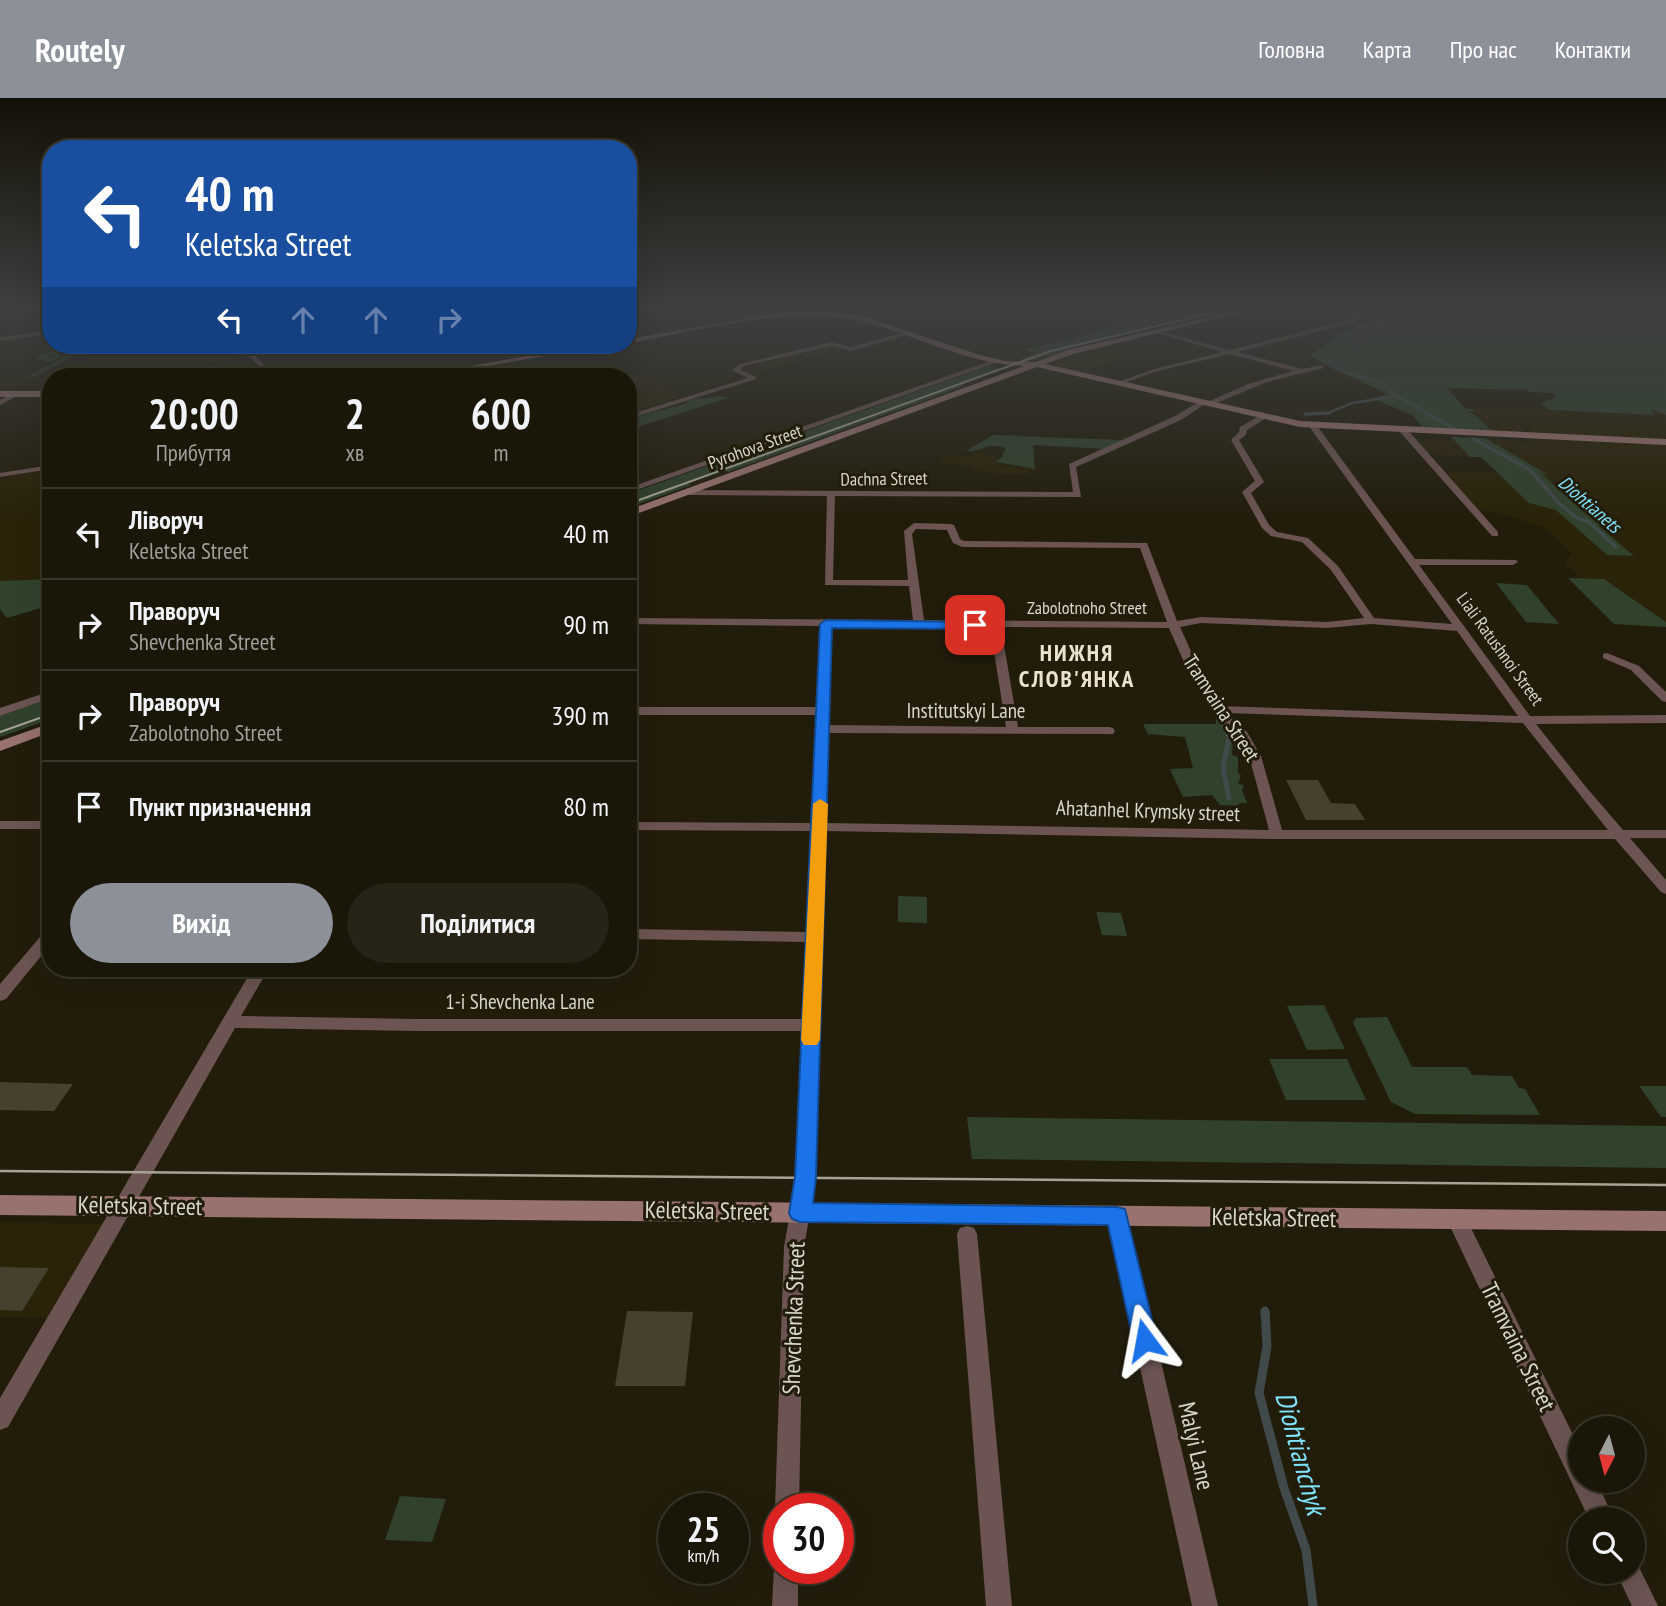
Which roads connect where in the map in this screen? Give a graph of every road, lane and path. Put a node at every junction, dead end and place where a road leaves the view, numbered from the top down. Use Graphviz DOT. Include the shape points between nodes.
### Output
graph roads {
  1 [pos="753,378"];
  2 [pos="947,378"];
  3 [pos="996,378"];
  4 [pos="1099,378"];
  5 [pos="1132,378"];
  6 [pos="1277,378"];
  7 [pos="1119,383"];
  8 [pos="42,394"];
  9 [pos="1,397"];
  10 [pos="1206,403"];
  11 [pos="637,414"];
  12 [pos="1264,416"];
  13 [pos="1312,425"];
  14 [pos="1404,430"];
  15 [pos="1666,442"];
  16 [pos="42,468"];
  17 [pos="0,475"];
  18 [pos="637,488"];
  19 [pos="690,492"];
  20 [pos="831,495"];
  21 [pos="637,511"];
  22 [pos="1495,534"];
  23 [pos="1412,562"];
  24 [pos="1513,562"];
  25 [pos="913,583"];
  26 [pos="637,621"];
  27 [pos="1371,621"];
  28 [pos="826,624"];
  29 [pos="919,625"];
  30 [pos="995,625"];
  31 [pos="1175,625"];
  32 [pos="1460,628"];
  33 [pos="1607,656"];
  34 [pos="42,697"];
  35 [pos="1666,698"];
  36 [pos="1218,709"];
  37 [pos="637,711"];
  38 [pos="823,711"];
  39 [pos="0,712"];
  40 [pos="1666,719"];
  41 [pos="1527,720"];
  42 [pos="822,729"];
  43 [pos="42,730"];
  44 [pos="1013,730"];
  45 [pos="1109,731"];
  46 [pos="0,746"];
  47 [pos="0,825"];
  48 [pos="42,825"];
  49 [pos="637,826"];
  50 [pos="820,826"];
  51 [pos="1666,834"];
  52 [pos="1277,835"];
  53 [pos="1619,835"];
  54 [pos="1666,889"];
  55 [pos="637,934"];
  56 [pos="815,937"];
  57 [pos="42,945"];
  58 [pos="256,977"];
  59 [pos="0,995"];
  60 [pos="229,1022"];
  61 [pos="811,1026"];
  62 [pos="0,1205"];
  63 [pos="123,1206"];
  64 [pos="800,1213"];
  65 [pos="1117,1216"];
  66 [pos="1457,1220"];
  67 [pos="1666,1221"];
  68 [pos="967,1234"];
  69 [pos="0,1419"];
  70 [pos="1568,1449"];
  71 [pos="787,1493"];
  72 [pos="786,1584"];
  73 [pos="1634,1584"];
  74 [pos="785,1606"];
  75 [pos="999,1606"];
  76 [pos="1205,1606"];
  77 [pos="1645,1606"];
  1 -- 11 [label="street"];
  2 -- 18 [label="street, Pyrohova Street"];
  3 -- 19 [label="main road, Pyrohova Street"];
  4 -- 7 [label="main road"];
  5 -- 7 [label="street"];
  6 -- 10 [label="street"];
  7 -- 10 [label="main road"];
  8 -- 9 [label="main road"];
  10 -- 12 [label="main road"];
  10 -- 20 [label="street, Dachna Street" via="1072,466 1077,495"];
  12 -- 13 [label="main road"];
  12 -- 27 [label="street" via="1235,440 1260,482 1246,492 1274,534 1305,540 1335,568"];
  13 -- 14 [label="main road"];
  13 -- 23 [label="street, Liali Ratushnoi Street"];
  14 -- 15 [label="main road"];
  14 -- 22 [label="street"];
  16 -- 17 [label="street"];
  19 -- 20 [label="street, Dachna Street"];
  19 -- 21 [label="main road, Pyrohova Street"];
  20 -- 25 [label="street" via="828,583"];
  23 -- 24 [label="street"];
  23 -- 32 [label="street, Liali Ratushnoi Street"];
  25 -- 29 [label="street"];
  25 -- 31 [label="street, Tramvaina Street" via="907,533 914,526 951,527 962,544 1144,545"];
  26 -- 28 [label="street, Zabolotnoho Street"];
  27 -- 31 [label="street, Zabolotnoho Street" via="1327,625 1201,620"];
  27 -- 32 [label="street, Zabolotnoho Street"];
  28 -- 29 [label="street, Zabolotnoho Street"];
  28 -- 38 [label="street, Shevchenka Street"];
  29 -- 30 [label="street, Zabolotnoho Street"];
  30 -- 31 [label="street, Zabolotnoho Street"];
  30 -- 44 [label="street"];
  31 -- 36 [label="street, Tramvaina Street" via="1193,669"];
  32 -- 41 [label="street, Liali Ratushnoi Street"];
  33 -- 35 [label="street" via="1635,668"];
  34 -- 39 [label="street"];
  36 -- 41 [label="street"];
  36 -- 52 [label="street, Tramvaina Street" via="1243,735 1255,756"];
  37 -- 38 [label="street"];
  38 -- 42 [label="street, Shevchenka Street"];
  40 -- 41 [label="street"];
  41 -- 53 [label="street, Liali Ratushnoi Street"];
  42 -- 44 [label="street, Institutskyi Lane"];
  42 -- 50 [label="street, Shevchenka Street"];
  43 -- 46 [label="main road"];
  44 -- 45 [label="street, Institutskyi Lane"];
  47 -- 48 [label="street"];
  49 -- 50 [label="street, Ahatanhel Krymsky street"];
  50 -- 52 [label="street, Ahatanhel Krymsky street"];
  50 -- 56 [label="street, Shevchenka Street"];
  51 -- 53 [label="street, Ahatanhel Krymsky street"];
  52 -- 53 [label="street, Ahatanhel Krymsky street"];
  53 -- 54 [label="street, Liali Ratushnoi Street"];
  55 -- 56 [label="street"];
  56 -- 61 [label="street, Shevchenka Street"];
  57 -- 59 [label="street"];
  58 -- 60 [label="street"];
  60 -- 61 [label="street, 1-i Shevchenka Lane"];
  60 -- 63 [label="street"];
  61 -- 64 [label="street, Shevchenka Street"];
  62 -- 63 [label="main road, Keletska Street"];
  63 -- 64 [label="main road, Keletska Street"];
  63 -- 69 [label="street"];
  64 -- 65 [label="main road, Keletska Street"];
  64 -- 71 [label="street, Shevchenka Street" via="794,1247"];
  65 -- 66 [label="main road, Keletska Street"];
  65 -- 76 [label="street, Malyi Lane"];
  66 -- 67 [label="main road, Keletska Street"];
  66 -- 70 [label="street, Tramvaina Street"];
  68 -- 75 [label="street"];
  72 -- 74 [label="street"];
  73 -- 77 [label="street"];
}
